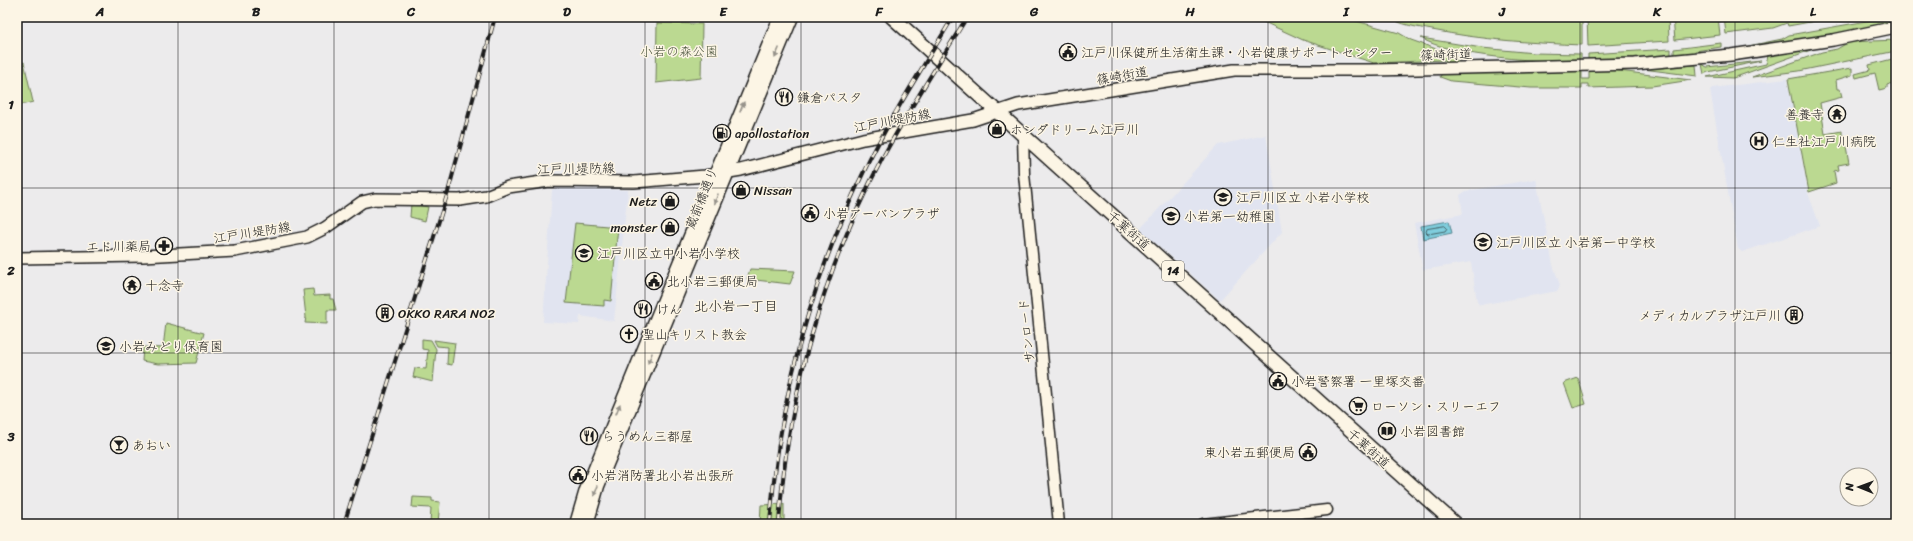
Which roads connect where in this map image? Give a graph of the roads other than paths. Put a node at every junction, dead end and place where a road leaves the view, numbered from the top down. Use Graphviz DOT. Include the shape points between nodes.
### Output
graph roads {
  1 [pos="780,17"];
  2 [pos="792,17"];
  3 [pos="892,17"];
  4 [pos="1896,26"];
  5 [pos="998,112"];
  6 [pos="1023,136"];
  7 [pos="721,174"];
  8 [pos="17,258"];
  9 [pos="1328,510"];
  10 [pos="576,524"];
  11 [pos="587,524"];
  12 [pos="1058,524"];
  13 [pos="1202,524"];
  14 [pos="1455,524"];
  7 -- 1 [label="main road, 蔵前橋通り, one-way"];
  2 -- 7 [label="main road, 蔵前橋通り, one-way"];
  3 -- 5 [label="highway, 千葉街道 / 14"];
  4 -- 5 [label="main road, 篠崎街道" via="1833,40 1731,55 1636,64 1373,70 1234,70 1025,104"];
  5 -- 6 [label="highway, 千葉街道 / 14"];
  5 -- 7 [label="main road, 江戸川堤防線" via="973,120 862,139"];
  6 -- 12 [label="street, サンロード" via="1024,174"];
  6 -- 14 [label="highway, 千葉街道 / 14"];
  7 -- 8 [label="main road, 江戸川堤防線" via="634,182 542,181 460,200 375,199 362,202 325,228 307,237 227,252"];
  10 -- 7 [label="main road, 蔵前橋通り, one-way" via="588,483"];
  7 -- 11 [label="main road, 蔵前橋通り, one-way" via="598,486"];
  9 -- 13 [label="street"];
}
